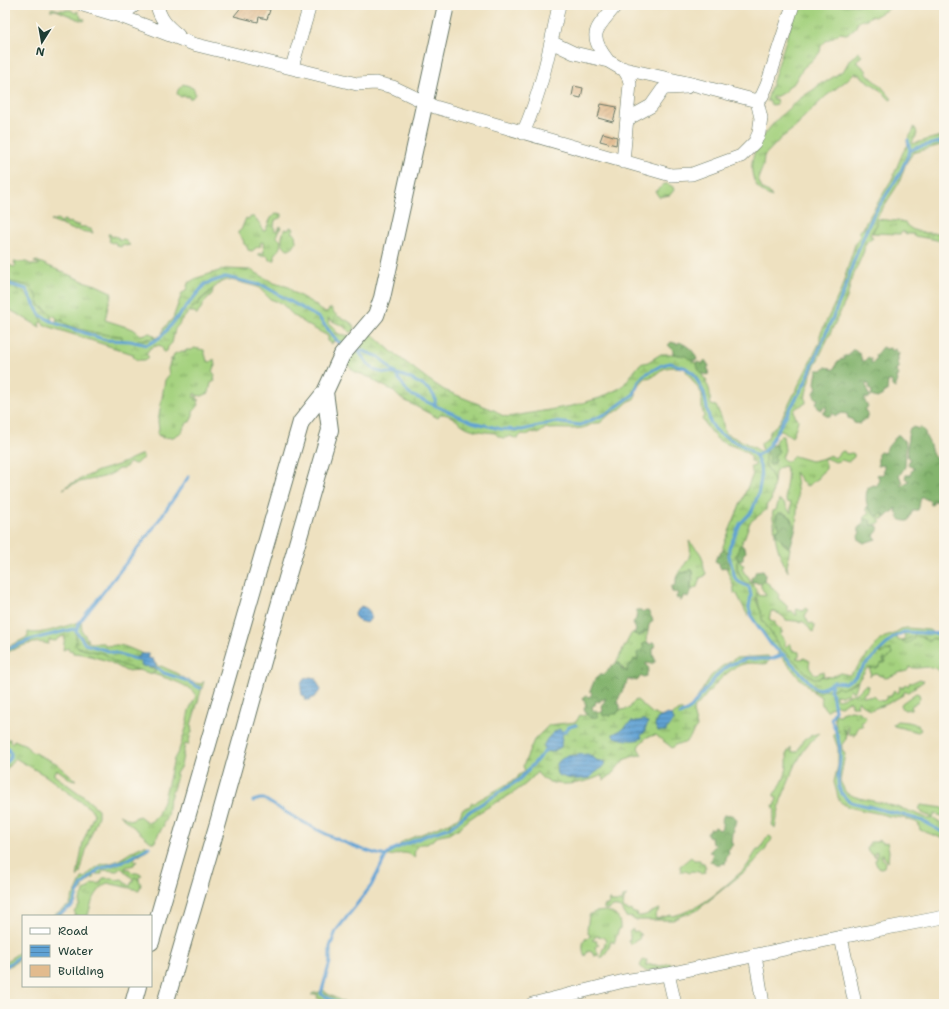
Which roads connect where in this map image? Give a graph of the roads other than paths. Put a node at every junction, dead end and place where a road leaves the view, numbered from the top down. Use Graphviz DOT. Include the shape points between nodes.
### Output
graph roads {
  1 [pos="83,5"];
  2 [pos="135,5"];
  3 [pos="157,5"];
  4 [pos="310,5"];
  5 [pos="446,5"];
  6 [pos="559,5"];
  7 [pos="616,5"];
  8 [pos="793,5"];
  9 [pos="120,16"];
  10 [pos="186,41"];
  11 [pos="551,42"];
  12 [pos="608,61"];
  13 [pos="292,67"];
  14 [pos="622,68"];
  15 [pos="701,86"];
  16 [pos="756,101"];
  17 [pos="425,102"];
  18 [pos="627,122"];
  19 [pos="523,133"];
  20 [pos="624,162"];
  21 [pos="325,392"];
  22 [pos="944,917"];
  23 [pos="841,937"];
  24 [pos="152,939"];
  25 [pos="756,955"];
  26 [pos="668,974"];
  27 [pos="138,987"];
  28 [pos="570,999"];
  29 [pos="133,1004"];
  30 [pos="165,1004"];
  31 [pos="532,1004"];
  32 [pos="675,1004"];
  33 [pos="763,1004"];
  34 [pos="855,1004"];
  1 -- 9 [label="street"];
  2 -- 9 [label="street"];
  3 -- 10 [label="street" via="160,17 167,26"];
  4 -- 13 [label="street"];
  5 -- 17 [label="main road"];
  6 -- 11 [label="street"];
  7 -- 12 [label="street" via="601,22 596,34 599,48"];
  8 -- 16 [label="street" via="768,85"];
  9 -- 10 [label="street"];
  10 -- 13 [label="street"];
  11 -- 12 [label="street" via="574,53"];
  11 -- 19 [label="street"];
  12 -- 14 [label="street"];
  13 -- 17 [label="street" via="357,84 376,83 393,87"];
  14 -- 15 [label="street"];
  14 -- 18 [label="street" via="630,84"];
  15 -- 16 [label="street"];
  15 -- 18 [label="street" via="663,89 651,106"];
  16 -- 20 [label="street" via="761,118 759,133 755,142 741,156 692,174 671,175"];
  17 -- 19 [label="street"];
  17 -- 21 [label="main road" via="382,298 376,315 342,355"];
  18 -- 20 [label="street"];
  19 -- 20 [label="street"];
  21 -- 24 [label="main road" via="301,422"];
  21 -- 30 [label="main road" via="330,430"];
  22 -- 23 [label="street"];
  23 -- 25 [label="street"];
  23 -- 34 [label="street"];
  25 -- 26 [label="street"];
  25 -- 33 [label="street"];
  26 -- 28 [label="street" via="624,981"];
  26 -- 32 [label="street"];
  27 -- 29 [label="main road"];
  28 -- 31 [label="street"];
}
